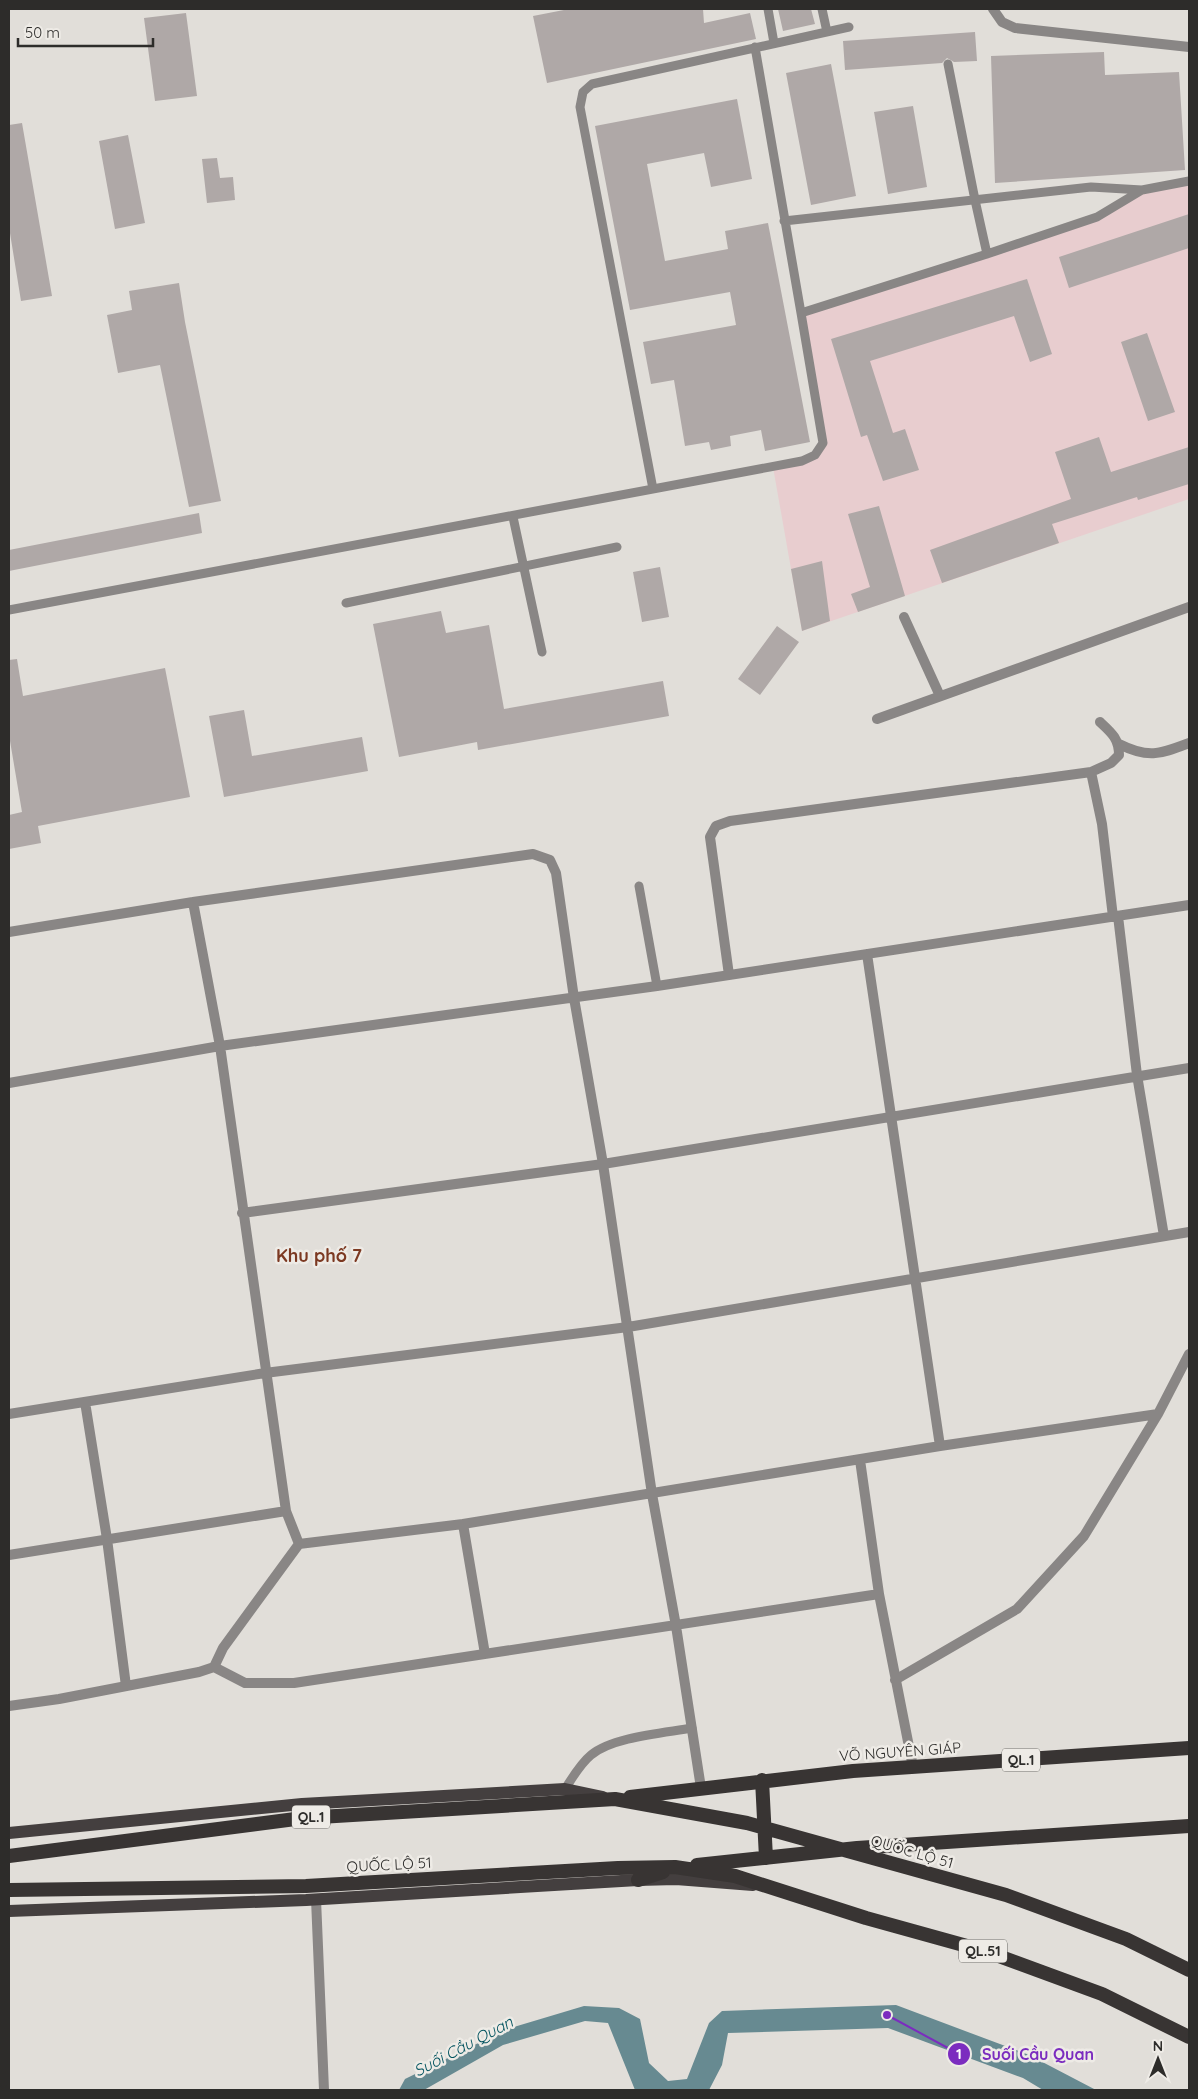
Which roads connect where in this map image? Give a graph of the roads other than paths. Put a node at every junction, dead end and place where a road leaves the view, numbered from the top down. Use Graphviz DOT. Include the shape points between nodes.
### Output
graph roads {
  1 [pos="768,9"];
  2 [pos="822,9"];
  3 [pos="993,9"];
  4 [pos="849,27"];
  5 [pos="827,32"];
  6 [pos="774,43"];
  7 [pos="755,47"];
  8 [pos="1189,47"];
  9 [pos="948,64"];
  10 [pos="1189,181"];
  11 [pos="1142,190"];
  12 [pos="974,200"];
  13 [pos="784,221"];
  14 [pos="987,254"];
  15 [pos="801,313"];
  16 [pos="653,489"];
  17 [pos="513,517"];
  18 [pos="617,547"];
  19 [pos="523,566"];
  20 [pos="346,603"];
  21 [pos="1189,607"];
  22 [pos="10,609"];
  23 [pos="904,616"];
  24 [pos="542,652"];
  25 [pos="940,696"];
  26 [pos="877,719"];
  27 [pos="1100,722"];
  28 [pos="1189,743"];
  29 [pos="1119,744"];
  30 [pos="1091,772"];
  31 [pos="639,886"];
  32 [pos="193,902"];
  33 [pos="1189,905"];
  34 [pos="1116,916"];
  35 [pos="9,932"];
  36 [pos="867,954"];
  37 [pos="729,974"];
  38 [pos="657,986"];
  39 [pos="574,998"];
  40 [pos="220,1046"];
  41 [pos="1189,1068"];
  42 [pos="1137,1075"];
  43 [pos="9,1084"];
  44 [pos="890,1118"];
  45 [pos="603,1164"];
  46 [pos="242,1213"];
  47 [pos="1189,1232"];
  48 [pos="1164,1236"];
  49 [pos="916,1279"];
  50 [pos="628,1327"];
  51 [pos="1189,1354"];
  52 [pos="265,1373"];
  53 [pos="85,1402"];
  54 [pos="9,1414"];
  55 [pos="1158,1414"];
  56 [pos="940,1446"];
  57 [pos="860,1460"];
  58 [pos="652,1494"];
  59 [pos="286,1511"];
  60 [pos="463,1524"];
  61 [pos="107,1539"];
  62 [pos="299,1544"];
  63 [pos="9,1555"];
  64 [pos="880,1594"];
  65 [pos="676,1626"];
  66 [pos="485,1654"];
  67 [pos="214,1667"];
  68 [pos="895,1680"];
  69 [pos="126,1686"];
  70 [pos="9,1706"];
  71 [pos="692,1728"];
  72 [pos="1189,1748"];
  73 [pos="913,1767"];
  74 [pos="762,1780"];
  75 [pos="701,1788"];
  76 [pos="565,1789"];
  77 [pos="615,1800"];
  78 [pos="1189,1826"];
  79 [pos="765,1828"];
  80 [pos="9,1833"];
  81 [pos="844,1850"];
  82 [pos="9,1856"];
  83 [pos="766,1858"];
  84 [pos="675,1868"];
  85 [pos="638,1880"];
  86 [pos="769,1886"];
  87 [pos="9,1890"];
  88 [pos="316,1899"];
  89 [pos="9,1911"];
  90 [pos="1189,1970"];
  91 [pos="1189,2037"];
  92 [pos="324,2090"];
  1 -- 6 [label="lane"];
  2 -- 5 [label="lane"];
  3 -- 8 [label="street" via="1002,22 1015,28"];
  4 -- 5 [label="lane"];
  5 -- 6 [label="lane"];
  6 -- 7 [label="lane"];
  7 -- 13 [label="lane"];
  7 -- 16 [label="lane" via="592,84 583,92 580,107"];
  9 -- 12 [label="lane"];
  10 -- 11 [label="lane"];
  11 -- 12 [label="lane" via="1092,187"];
  11 -- 14 [label="lane" via="1097,217"];
  12 -- 13 [label="lane"];
  12 -- 14 [label="lane"];
  13 -- 15 [label="lane"];
  14 -- 15 [label="lane"];
  15 -- 16 [label="lane" via="823,443 815,455 802,461"];
  16 -- 17 [label="lane"];
  17 -- 19 [label="lane"];
  17 -- 22 [label="lane"];
  18 -- 19 [label="lane"];
  19 -- 20 [label="lane"];
  19 -- 24 [label="lane"];
  21 -- 25 [label="street"];
  23 -- 25 [label="street"];
  25 -- 26 [label="street"];
  27 -- 29 [label="street" via="1115,735"];
  28 -- 29 [label="street" via="1148,755"];
  29 -- 30 [label="street" via="1119,755 1111,763"];
  30 -- 34 [label="street"];
  30 -- 37 [label="street" via="730,821 716,826 710,837"];
  31 -- 38 [label="lane"];
  32 -- 35 [label="street"];
  32 -- 39 [label="street" via="533,854 550,860 556,873"];
  32 -- 40 [label="street"];
  33 -- 34 [label="street"];
  34 -- 36 [label="street"];
  34 -- 42 [label="street"];
  36 -- 37 [label="street"];
  36 -- 44 [label="street"];
  37 -- 38 [label="street"];
  38 -- 39 [label="street"];
  39 -- 40 [label="street"];
  39 -- 45 [label="street"];
  40 -- 43 [label="street"];
  40 -- 46 [label="street"];
  41 -- 42 [label="street"];
  42 -- 44 [label="street"];
  42 -- 48 [label="street"];
  44 -- 45 [label="street"];
  44 -- 49 [label="street"];
  45 -- 46 [label="street"];
  45 -- 50 [label="street"];
  46 -- 52 [label="street"];
  47 -- 48 [label="street"];
  48 -- 49 [label="street"];
  49 -- 50 [label="street"];
  49 -- 56 [label="street"];
  50 -- 52 [label="street"];
  50 -- 58 [label="street"];
  51 -- 55 [label="street"];
  52 -- 53 [label="street"];
  52 -- 59 [label="street"];
  53 -- 54 [label="street"];
  53 -- 61 [label="street"];
  55 -- 56 [label="street"];
  55 -- 68 [label="street" via="1084,1536 1017,1609"];
  56 -- 57 [label="street"];
  57 -- 58 [label="street"];
  57 -- 64 [label="street"];
  58 -- 60 [label="street"];
  58 -- 65 [label="street"];
  59 -- 61 [label="street"];
  59 -- 62 [label="street"];
  60 -- 62 [label="street"];
  60 -- 66 [label="street"];
  61 -- 63 [label="street"];
  61 -- 69 [label="street"];
  62 -- 67 [label="street" via="223,1648"];
  64 -- 65 [label="street"];
  64 -- 68 [label="street"];
  65 -- 66 [label="street"];
  65 -- 71 [label="street"];
  66 -- 67 [label="street" via="294,1684 245,1683"];
  67 -- 69 [label="street"];
  68 -- 73 [label="street"];
  69 -- 70 [label="street"];
  71 -- 75 [label="street"];
  71 -- 76 [label="lane" via="608,1744 591,1754"];
  72 -- 73 [label="highway, VÕ NGUYÊN GIÁP / QL.1"];
  73 -- 74 [label="highway, VÕ NGUYÊN GIÁP / QL.1"];
  74 -- 75 [label="highway, VÕ NGUYÊN GIÁP / QL.1"];
  74 -- 79 [label="highway"];
  75 -- 77 [label="highway, VÕ NGUYÊN GIÁP / QL.1"];
  76 -- 77 [label="main road, QUỐC LỘ 51 / QL.1"];
  76 -- 80 [label="main road, QUỐC LỘ 51 / QL.1" via="302,1804"];
  77 -- 79 [label="highway, QUỐC LỘ 51"];
  77 -- 82 [label="highway, QUỐC LỘ 51 / QL.1" via="303,1818"];
  78 -- 81 [label="highway"];
  79 -- 81 [label="highway, QUỐC LỘ 51"];
  79 -- 83 [label="highway"];
  81 -- 83 [label="highway"];
  81 -- 90 [label="highway, QUỐC LỘ 51" via="1006,1895 1126,1939"];
  83 -- 84 [label="highway"];
  84 -- 85 [label="highway"];
  84 -- 86 [label="highway, QUỐC LỘ 51 / QL.51" via="735,1876"];
  84 -- 87 [label="highway, QUỐC LỘ 51" via="618,1868 306,1886"];
  85 -- 86 [label="main road, QUỐC LỘ 51 / QL.51" via="676,1879"];
  85 -- 88 [label="main road, QUỐC LỘ 51"];
  86 -- 91 [label="highway, QUỐC LỘ 51 / QL.51" via="866,1918 986,1951 1102,1994"];
  88 -- 89 [label="main road, QUỐC LỘ 51"];
  88 -- 92 [label="street"];
}
